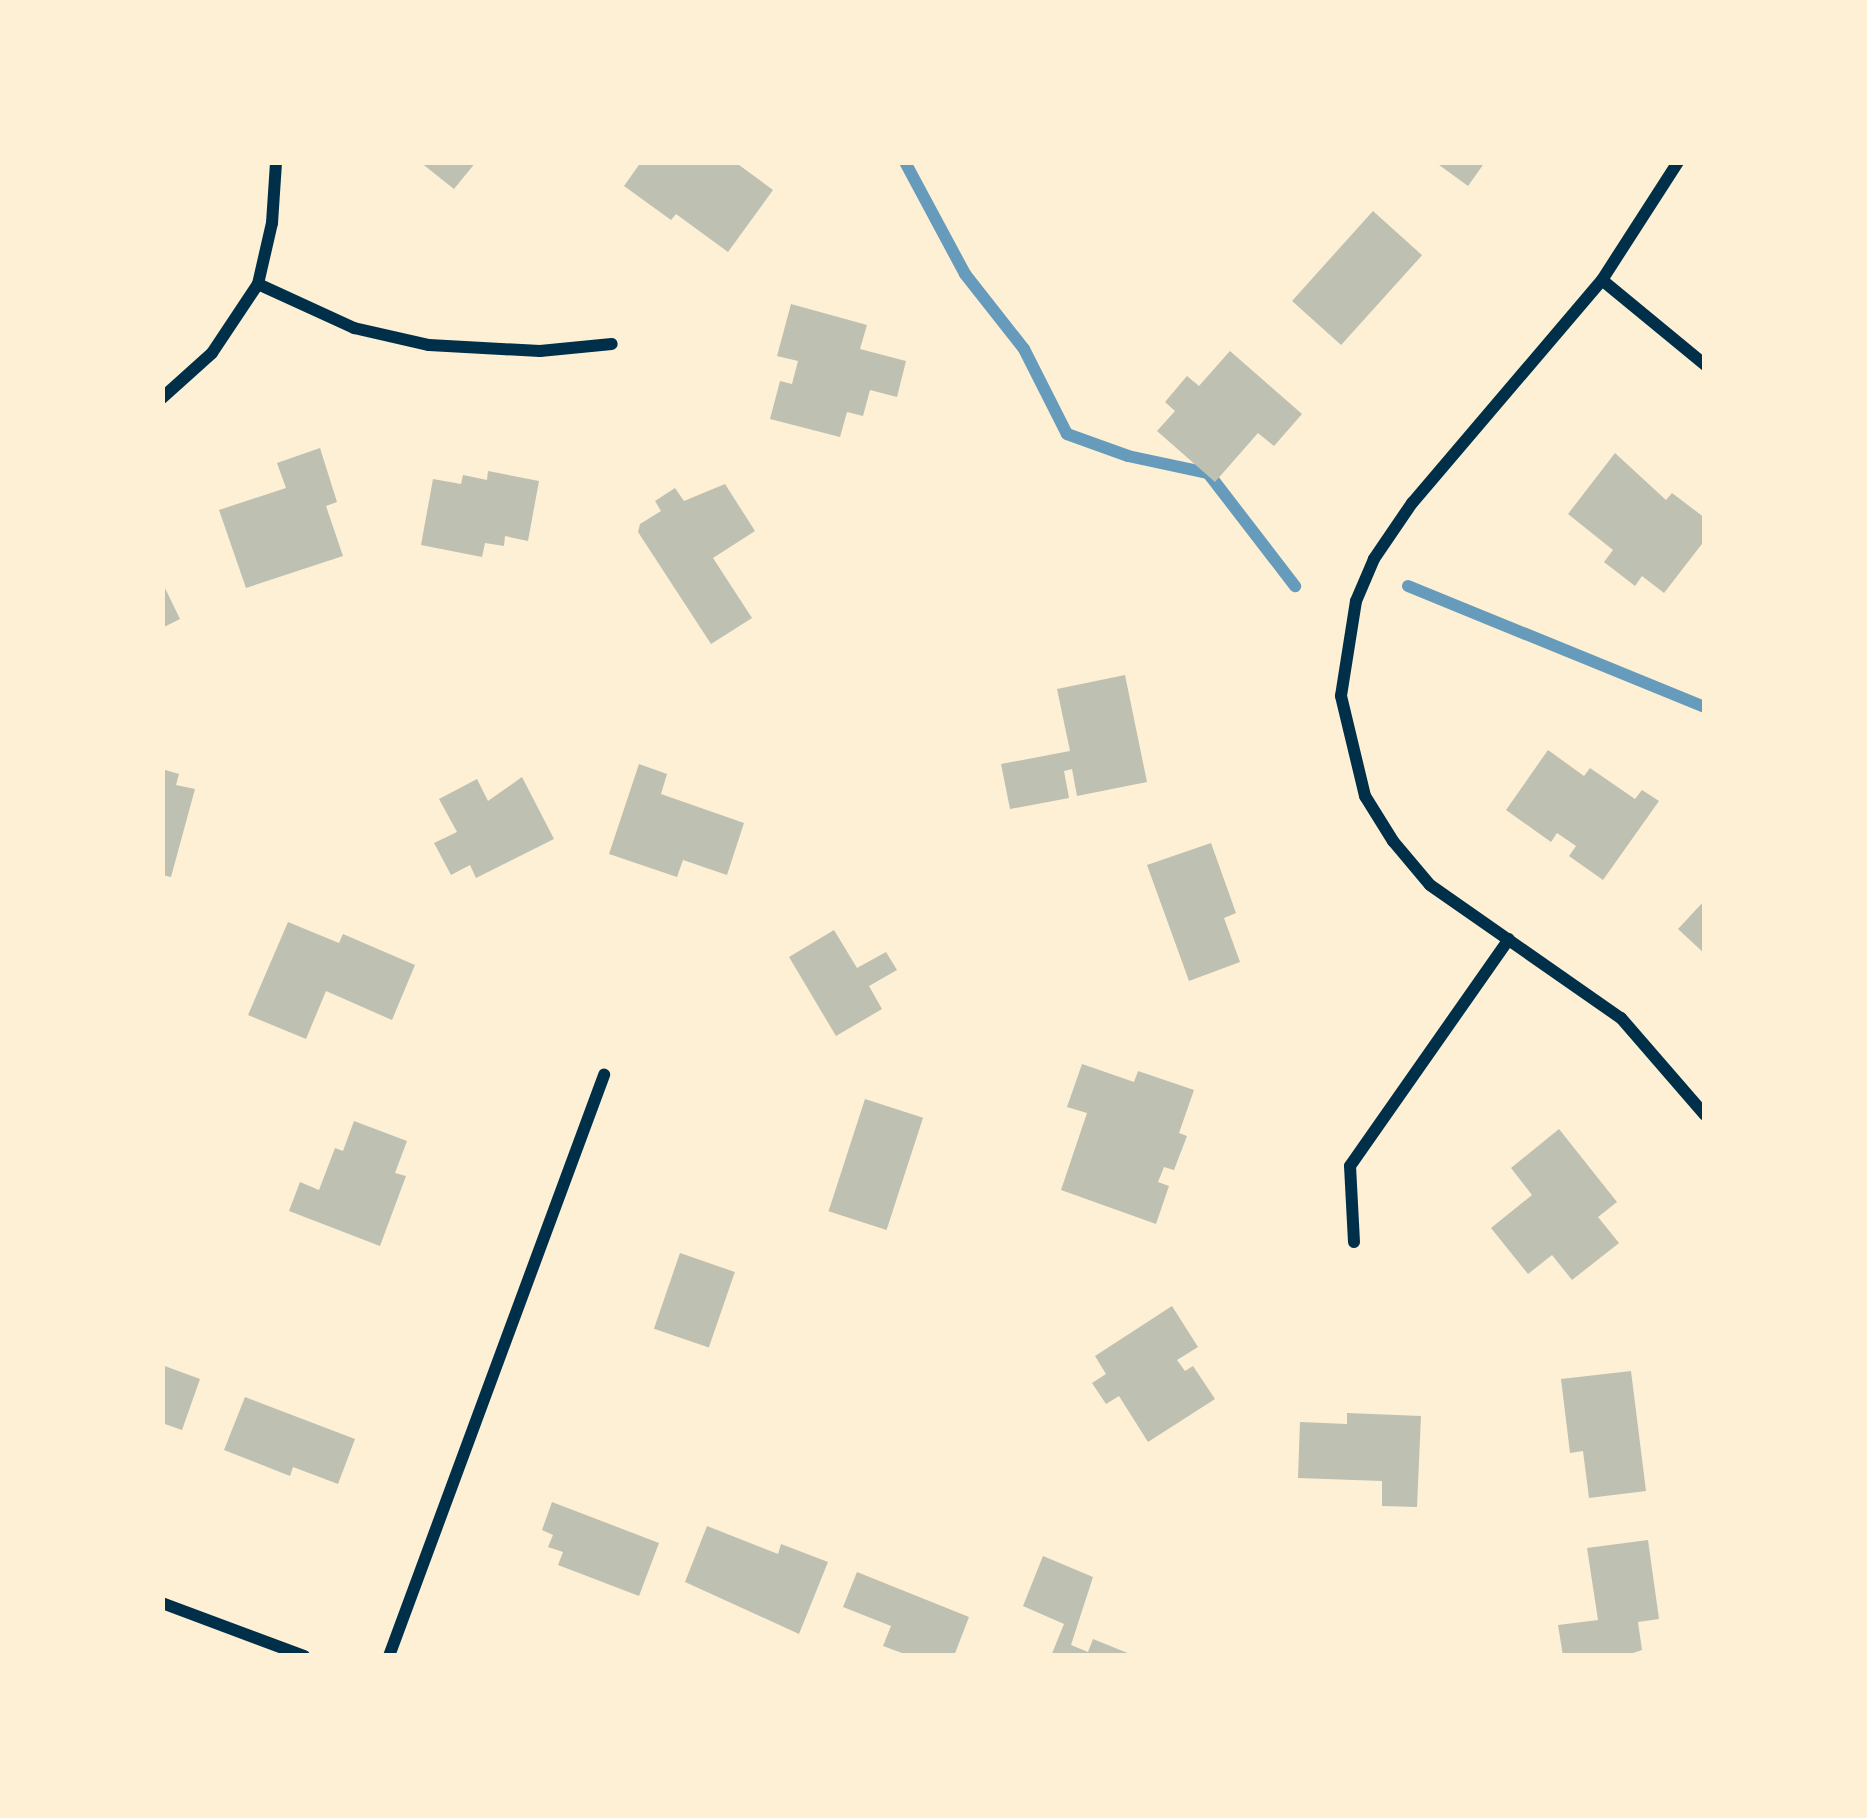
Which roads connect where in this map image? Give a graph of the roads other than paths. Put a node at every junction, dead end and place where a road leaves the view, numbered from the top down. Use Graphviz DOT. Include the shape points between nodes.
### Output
graph roads {
  1 [pos="276,162"];
  2 [pos="1678,162"];
  3 [pos="1602,280"];
  4 [pos="258,284"];
  5 [pos="612,344"];
  6 [pos="1705,365"];
  7 [pos="162,398"];
  8 [pos="1509,939"];
  9 [pos="604,1075"];
  10 [pos="1705,1115"];
  11 [pos="1354,1242"];
  12 [pos="162,1603"];
  13 [pos="304,1656"];
  14 [pos="389,1656"];
  1 -- 4 [label="street"];
  2 -- 3 [label="street"];
  3 -- 6 [label="street"];
  3 -- 8 [label="street" via="1412,503 1374,559 1346,648 1341,696 1365,796 1430,885"];
  4 -- 5 [label="street" via="354,328 429,345 540,351"];
  4 -- 7 [label="street" via="212,353"];
  8 -- 10 [label="street" via="1621,1018"];
  8 -- 11 [label="street" via="1350,1166"];
  9 -- 14 [label="street"];
  12 -- 13 [label="street"];
}
